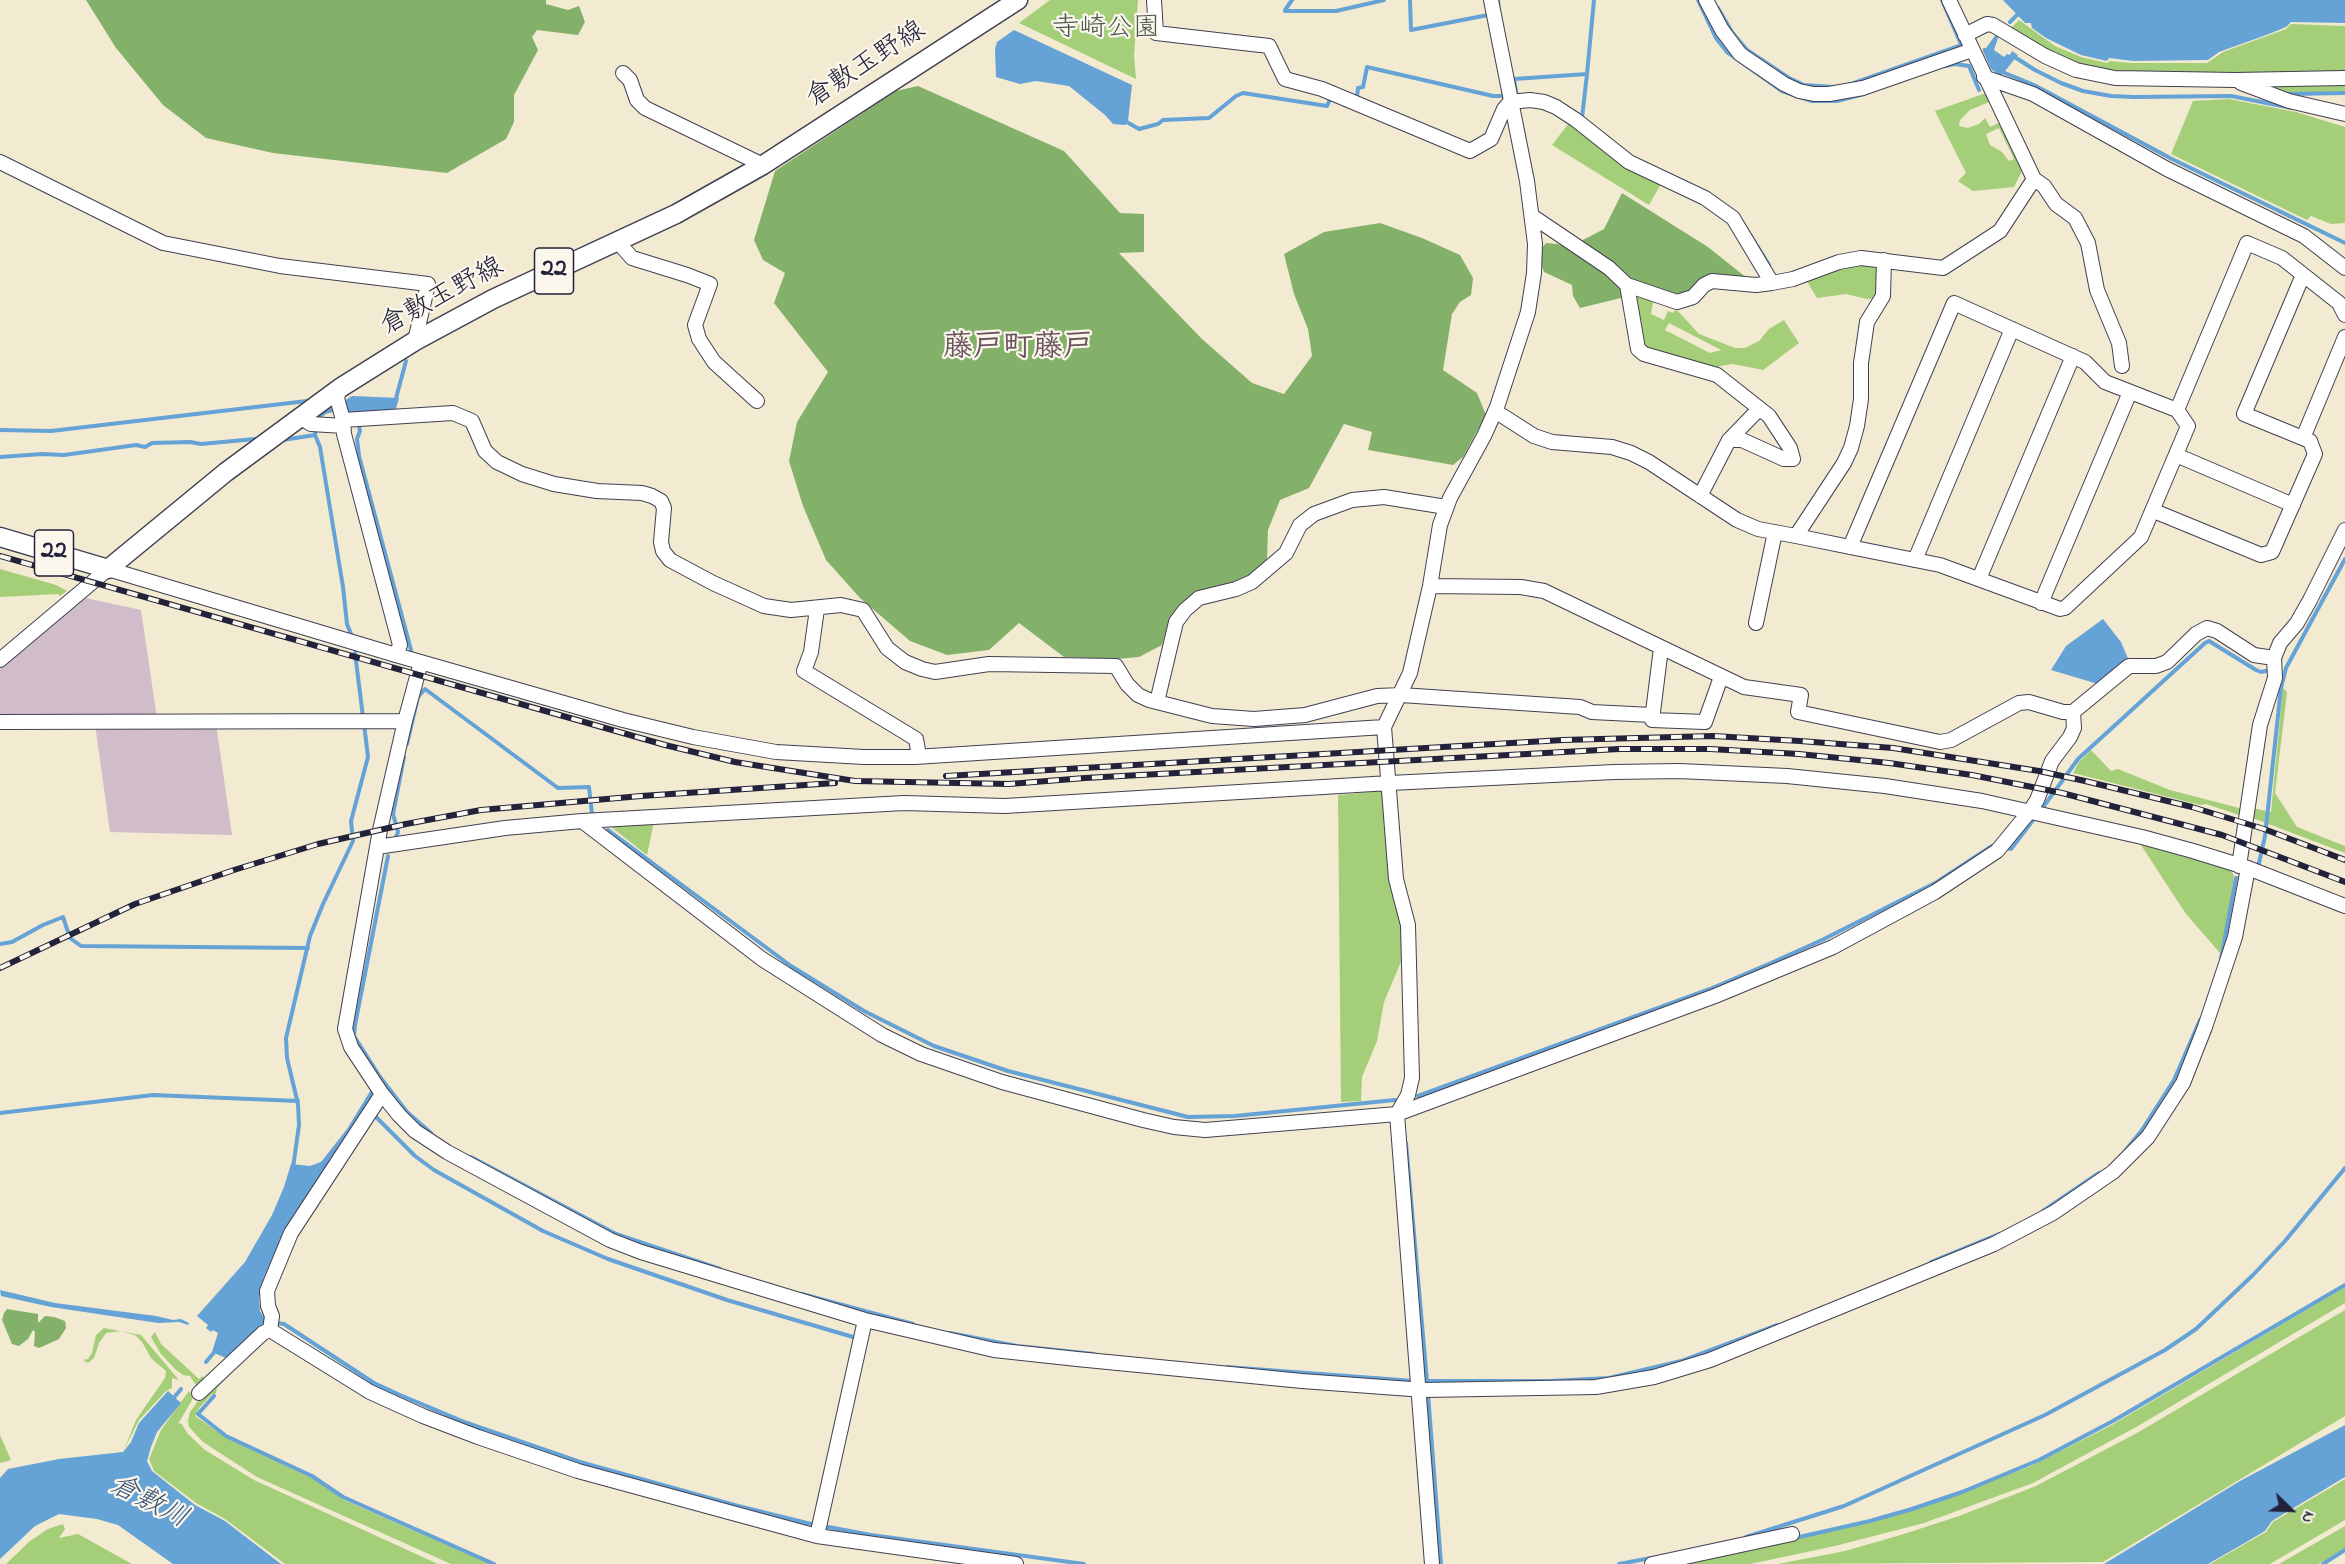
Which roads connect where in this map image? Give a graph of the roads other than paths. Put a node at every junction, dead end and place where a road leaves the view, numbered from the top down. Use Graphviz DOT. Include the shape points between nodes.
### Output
graph roads {
  1 [pos="1018,0"];
  2 [pos="1154,0"];
  3 [pos="1491,0"];
  4 [pos="1706,0"];
  5 [pos="1949,0"];
  6 [pos="1965,35"];
  7 [pos="1972,50"];
  8 [pos="623,73"];
  9 [pos="1984,77"];
  10 [pos="2345,78"];
  11 [pos="2235,80"];
  12 [pos="1510,102"];
  13 [pos="2345,114"];
  14 [pos="0,162"];
  15 [pos="763,165"];
  16 [pos="2034,179"];
  17 [pos="1532,216"];
  18 [pos="617,242"];
  19 [pos="1884,260"];
  20 [pos="2345,268"];
  21 [pos="2303,274"];
  22 [pos="1772,284"];
  23 [pos="1627,285"];
  24 [pos="2345,315"];
  25 [pos="2012,329"];
  26 [pos="2345,337"];
  27 [pos="415,341"];
  28 [pos="2073,356"];
  29 [pos="2122,366"];
  30 [pos="2130,392"];
  31 [pos="757,401"];
  32 [pos="1759,409"];
  33 [pos="2177,410"];
  34 [pos="1496,411"];
  35 [pos="346,413"];
  36 [pos="311,422"];
  37 [pos="2303,438"];
  38 [pos="1729,440"];
  39 [pos="2176,455"];
  40 [pos="1700,496"];
  41 [pos="2293,504"];
  42 [pos="1446,507"];
  43 [pos="2154,511"];
  44 [pos="2345,530"];
  45 [pos="1775,532"];
  46 [pos="1796,536"];
  47 [pos="0,537"];
  48 [pos="1850,547"];
  49 [pos="1915,560"];
  50 [pos="108,569"];
  51 [pos="1979,579"];
  52 [pos="1430,586"];
  53 [pos="2041,603"];
  54 [pos="817,609"];
  55 [pos="1756,623"];
  56 [pos="1661,648"];
  57 [pos="396,655"];
  58 [pos="0,660"];
  59 [pos="421,662"];
  60 [pos="2274,666"];
  61 [pos="1721,677"];
  62 [pos="1401,695"];
  63 [pos="1157,702"];
  64 [pos="2073,712"];
  65 [pos="1652,715"];
  66 [pos="405,721"];
  67 [pos="0,723"];
  68 [pos="1384,727"];
  69 [pos="919,756"];
  70 [pos="1390,783"];
  71 [pos="2036,813"];
  72 [pos="582,820"];
  73 [pos="377,847"];
  74 [pos="2243,867"];
  75 [pos="2345,906"];
  76 [pos="378,1088"];
  77 [pos="1397,1114"];
  78 [pos="865,1320"];
  79 [pos="271,1324"];
  80 [pos="1422,1386"];
  81 [pos="199,1394"];
  82 [pos="819,1529"];
  83 [pos="1792,1534"];
  84 [pos="1016,1564"];
  85 [pos="1432,1564"];
  86 [pos="1652,1564"];
  1 -- 15 [label="main road, 倉敷玉野線 / 22"];
  2 -- 12 [label="street" via="1156,33 1269,46 1285,79 1322,88 1470,151 1491,139"];
  3 -- 12 [label="street"];
  4 -- 7 [label="street" via="1740,54 1784,84 1814,94 1863,88"];
  5 -- 6 [label="street"];
  6 -- 7 [label="street"];
  6 -- 11 [label="street" via="1993,25 2045,56 2099,76"];
  7 -- 9 [label="street"];
  8 -- 15 [label="street" via="645,108"];
  9 -- 16 [label="street"];
  9 -- 20 [label="street" via="2033,94 2167,169 2304,236"];
  10 -- 11 [label="street"];
  11 -- 13 [label="street" via="2286,100"];
  12 -- 17 [label="street"];
  12 -- 22 [label="street" via="1530,100 1556,107 1629,162 1705,198 1733,218"];
  14 -- 27 [label="street" via="163,243 280,266 428,284"];
  15 -- 18 [label="main road, 倉敷玉野線 / 22"];
  16 -- 19 [label="street" via="2000,231 1943,268"];
  16 -- 29 [label="street" via="2075,218 2088,243 2097,290 2119,343"];
  17 -- 23 [label="street" via="1609,268"];
  17 -- 34 [label="street" via="1534,273 1528,312"];
  18 -- 27 [label="main road, 倉敷玉野線 / 22" via="493,299"];
  18 -- 31 [label="street" via="632,258 710,284 695,325 699,339 714,362"];
  19 -- 22 [label="street" via="1839,262"];
  19 -- 46 [label="street" via="1882,296 1867,322 1861,399 1851,448"];
  21 -- 24 [label="street" via="2339,303"];
  21 -- 33 [label="street" via="2282,258 2247,243"];
  21 -- 37 [label="street" via="2244,414"];
  22 -- 23 [label="street" via="1712,281 1693,297 1677,302"];
  23 -- 32 [label="street" via="1638,349 1717,375"];
  25 -- 28 [label="street"];
  25 -- 48 [label="street" via="1954,303"];
  25 -- 49 [label="street"];
  26 -- 37 [label="street"];
  27 -- 35 [label="main road, 倉敷玉野線 / 22"];
  28 -- 30 [label="street" via="2105,382"];
  28 -- 51 [label="street"];
  30 -- 33 [label="street"];
  30 -- 53 [label="street"];
  32 -- 38 [label="street"];
  32 -- 38 [label="street" via="1769,416 1793,459 1784,459 1742,440"];
  33 -- 39 [label="street" via="2188,426"];
  34 -- 40 [label="street" via="1534,436 1552,442 1612,447 1630,453"];
  34 -- 42 [label="street"];
  35 -- 36 [label="main road, 倉敷玉野線 / 22"];
  35 -- 36 [label="street"];
  35 -- 54 [label="street" via="453,413 464,417 472,421 485,451 497,462 522,474 568,487 642,493 661,501 661,542 670,560 764,606"];
  35 -- 57 [label="street" via="400,645"];
  36 -- 50 [label="main road, 倉敷玉野線 / 22" via="226,472"];
  37 -- 41 [label="street" via="2310,441 2315,454"];
  38 -- 40 [label="street"];
  39 -- 41 [label="street"];
  39 -- 43 [label="street"];
  40 -- 45 [label="street" via="1737,520"];
  41 -- 43 [label="street" via="2272,552 2261,555"];
  42 -- 52 [label="street"];
  42 -- 63 [label="street" via="1384,497 1352,500 1314,514 1300,525 1286,553 1252,582 1199,598 1185,610 1176,622"];
  43 -- 53 [label="street" via="2141,537 2065,608"];
  44 -- 60 [label="street" via="2297,623 2280,644"];
  45 -- 46 [label="street"];
  45 -- 55 [label="street"];
  46 -- 48 [label="street"];
  47 -- 50 [label="main road, 22"];
  48 -- 49 [label="street"];
  49 -- 51 [label="street"];
  50 -- 57 [label="street"];
  50 -- 58 [label="street"];
  51 -- 53 [label="street"];
  52 -- 56 [label="street" via="1544,591"];
  52 -- 62 [label="street" via="1410,673"];
  54 -- 63 [label="street" via="841,606 864,610 887,648 922,669 935,672 989,664 1116,666 1138,695"];
  54 -- 69 [label="street" via="804,671 916,739"];
  56 -- 61 [label="street"];
  56 -- 65 [label="street"];
  57 -- 59 [label="street"];
  59 -- 66 [label="street"];
  59 -- 69 [label="street" via="623,720 735,746 813,755"];
  60 -- 64 [label="street" via="2207,628 2166,662 2129,666"];
  60 -- 74 [label="street" via="2260,725"];
  61 -- 64 [label="street" via="1744,687 1801,696 1798,712 1940,742 1951,740 2019,703"];
  61 -- 65 [label="street" via="1705,722 1652,720"];
  62 -- 63 [label="street" via="1377,696 1305,715 1254,719 1212,716"];
  62 -- 65 [label="street"];
  62 -- 68 [label="street"];
  64 -- 71 [label="street" via="2074,728 2052,761"];
  66 -- 67 [label="street"];
  66 -- 73 [label="street"];
  68 -- 69 [label="street"];
  68 -- 70 [label="street"];
  70 -- 71 [label="street" via="1679,771 1885,786"];
  70 -- 72 [label="street" via="1005,806 904,803"];
  70 -- 77 [label="street" via="1396,879 1408,925 1412,1078"];
  71 -- 74 [label="street" via="2142,837"];
  71 -- 77 [label="street" via="2001,847 1935,892 1833,947 1715,996"];
  72 -- 73 [label="street"];
  72 -- 77 [label="street" via="762,959 840,1010 921,1054 1002,1082 1174,1127 1205,1130"];
  73 -- 76 [label="street" via="345,1029 347,1040"];
  74 -- 75 [label="street"];
  74 -- 80 [label="street" via="2235,937 2183,1083 2148,1137 2113,1172 2053,1213 1994,1244 1812,1320 1710,1360 1654,1377 1596,1387"];
  76 -- 78 [label="street" via="415,1131 447,1152 610,1240"];
  76 -- 79 [label="street" via="370,1112 291,1233 267,1291"];
  77 -- 80 [label="street"];
  78 -- 80 [label="street" via="994,1350 1185,1371"];
  78 -- 82 [label="street"];
  79 -- 81 [label="street"];
  79 -- 82 [label="street" via="370,1392 478,1437 578,1471"];
  80 -- 85 [label="street"];
  82 -- 84 [label="street"];
  83 -- 86 [label="street"];
}
